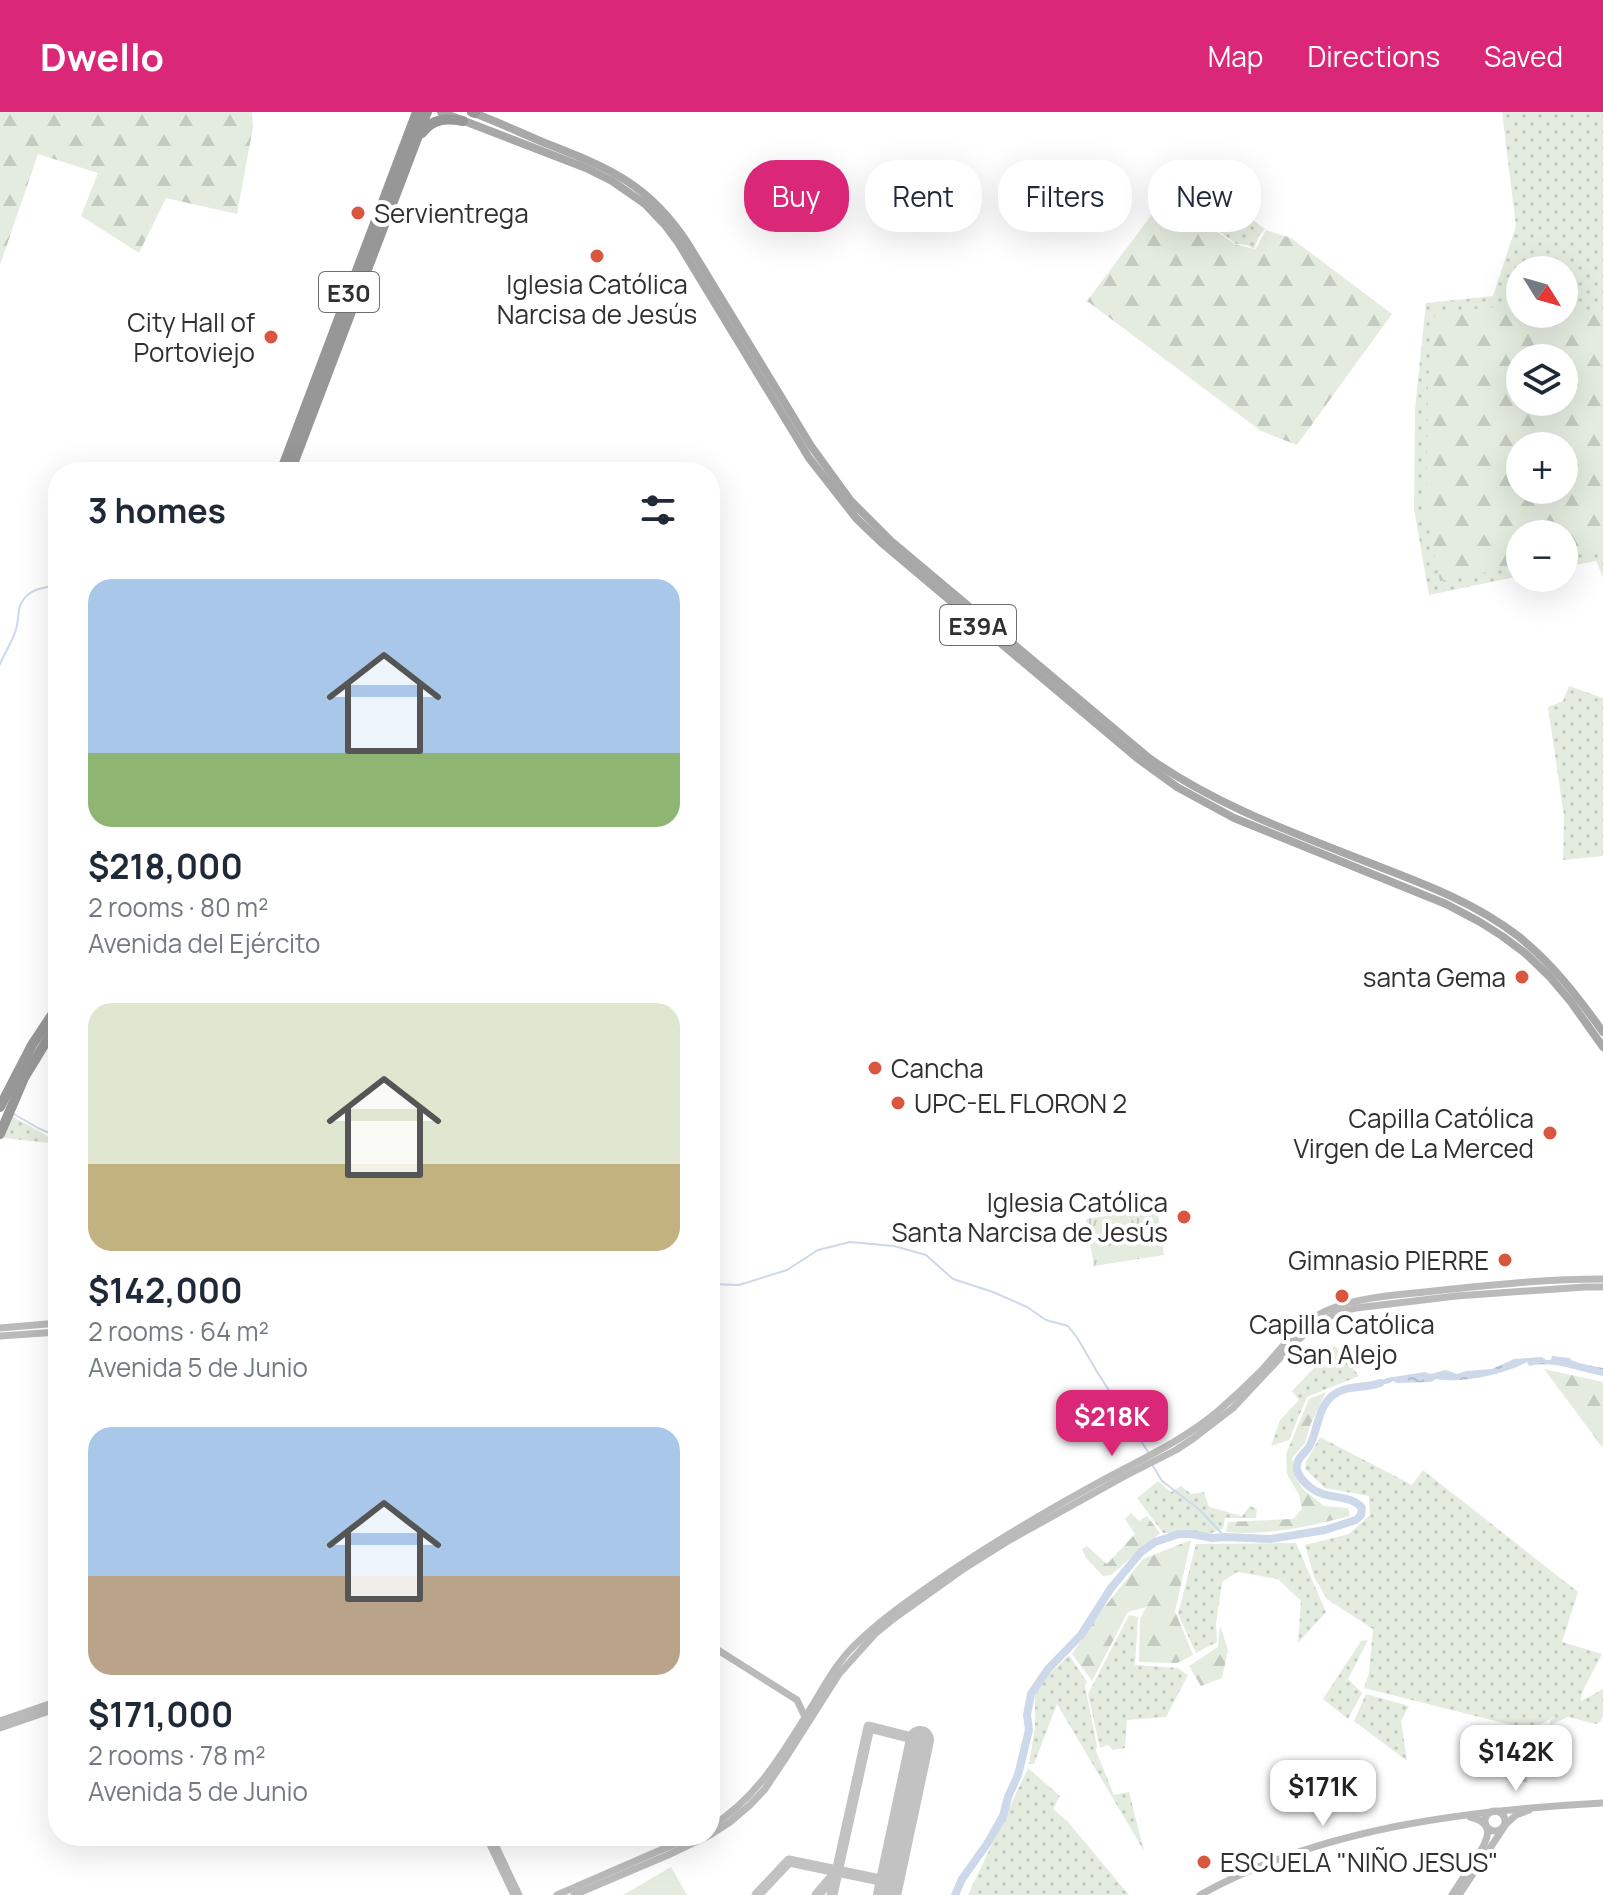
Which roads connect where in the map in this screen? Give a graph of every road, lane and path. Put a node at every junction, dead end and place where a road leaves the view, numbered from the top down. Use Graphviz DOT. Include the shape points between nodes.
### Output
graph roads {
  1 [pos="417,112"];
  2 [pos="427,112"];
  3 [pos="441,112"];
  4 [pos="473,112"];
  5 [pos="463,121"];
  6 [pos="413,148"];
  7 [pos="285,462"];
  8 [pos="294,462"];
  9 [pos="48,1021"];
  10 [pos="1603,1032"];
  11 [pos="48,1038"];
  12 [pos="1603,1047"];
  13 [pos="5,1106"];
  14 [pos="0,1134"];
  15 [pos="1603,1279"];
  16 [pos="1603,1287"];
  17 [pos="48,1324"];
  18 [pos="0,1328"];
  19 [pos="48,1333"];
  20 [pos="0,1336"];
  21 [pos="720,1653"];
  22 [pos="822,1690"];
  23 [pos="821,1702"];
  24 [pos="48,1704"];
  25 [pos="798,1704"];
  26 [pos="812,1706"];
  27 [pos="48,1711"];
  28 [pos="806,1716"];
  29 [pos="0,1721"];
  30 [pos="0,1728"];
  31 [pos="801,1730"];
  32 [pos="1603,1803"];
  33 [pos="1542,1807"];
  34 [pos="1494,1811"];
  35 [pos="1463,1816"];
  36 [pos="720,1820"];
  37 [pos="720,1827"];
  38 [pos="1487,1827"];
  39 [pos="1504,1828"];
  40 [pos="493,1846"];
  41 [pos="670,1846"];
  42 [pos="686,1846"];
  43 [pos="516,1895"];
  44 [pos="557,1895"];
  45 [pos="574,1895"];
  46 [pos="1200,1895"];
  47 [pos="1452,1895"];
  48 [pos="1459,1895"];
  1 -- 7 [label="highway, E30"];
  2 -- 6 [label="highway, E30"];
  3 -- 5 [label="main road, E39A"];
  4 -- 10 [label="main road, E39A" via="606,168 654,201 675,224 818,458 851,501 891,541 1149,758 1225,804 1489,916 1551,966"];
  5 -- 6 [label="highway" via="432,122"];
  5 -- 12 [label="main road, E39A" via="590,170 645,204 679,244 809,458 856,518 1130,752 1222,812 1428,896 1493,929 1549,976"];
  6 -- 8 [label="highway, E30"];
  9 -- 13 [label="highway"];
  11 -- 13 [label="highway"];
  13 -- 14 [label="highway"];
  15 -- 22 [label="main road" via="1378,1297 1313,1317 1201,1425 1004,1536 889,1614 853,1646"];
  16 -- 23 [label="main road" via="1456,1296 1335,1314 1293,1344 1233,1408 1194,1438 1008,1541 892,1620 839,1674"];
  17 -- 18 [label="main road"];
  19 -- 20 [label="main road"];
  21 -- 25 [label="main road"];
  22 -- 25 [label="main road"];
  22 -- 26 [label="main road"];
  23 -- 26 [label="main road"];
  23 -- 31 [label="main road"];
  24 -- 29 [label="main road"];
  25 -- 26 [label="main road"];
  25 -- 28 [label="main road"];
  25 -- 31 [label="main road"];
  26 -- 28 [label="main road"];
  27 -- 30 [label="main road"];
  28 -- 31 [label="main road"];
  31 -- 36 [label="main road" via="757,1788"];
  31 -- 37 [label="main road" via="765,1789"];
  32 -- 33 [label="main road"];
  33 -- 34 [label="main road"];
  33 -- 39 [label="main road" via="1520,1813"];
  34 -- 35 [label="main road"];
  34 -- 38 [label="main road" via="1486,1818"];
  34 -- 39 [label="main road" via="1505,1817"];
  35 -- 38 [label="main road"];
  35 -- 46 [label="main road" via="1311,1848"];
  38 -- 39 [label="main road" via="1494,1832"];
  38 -- 47 [label="main road" via="1485,1844"];
  39 -- 48 [label="main road"];
  40 -- 43 [label="main road"];
  41 -- 44 [label="main road"];
  42 -- 45 [label="main road"];
}
